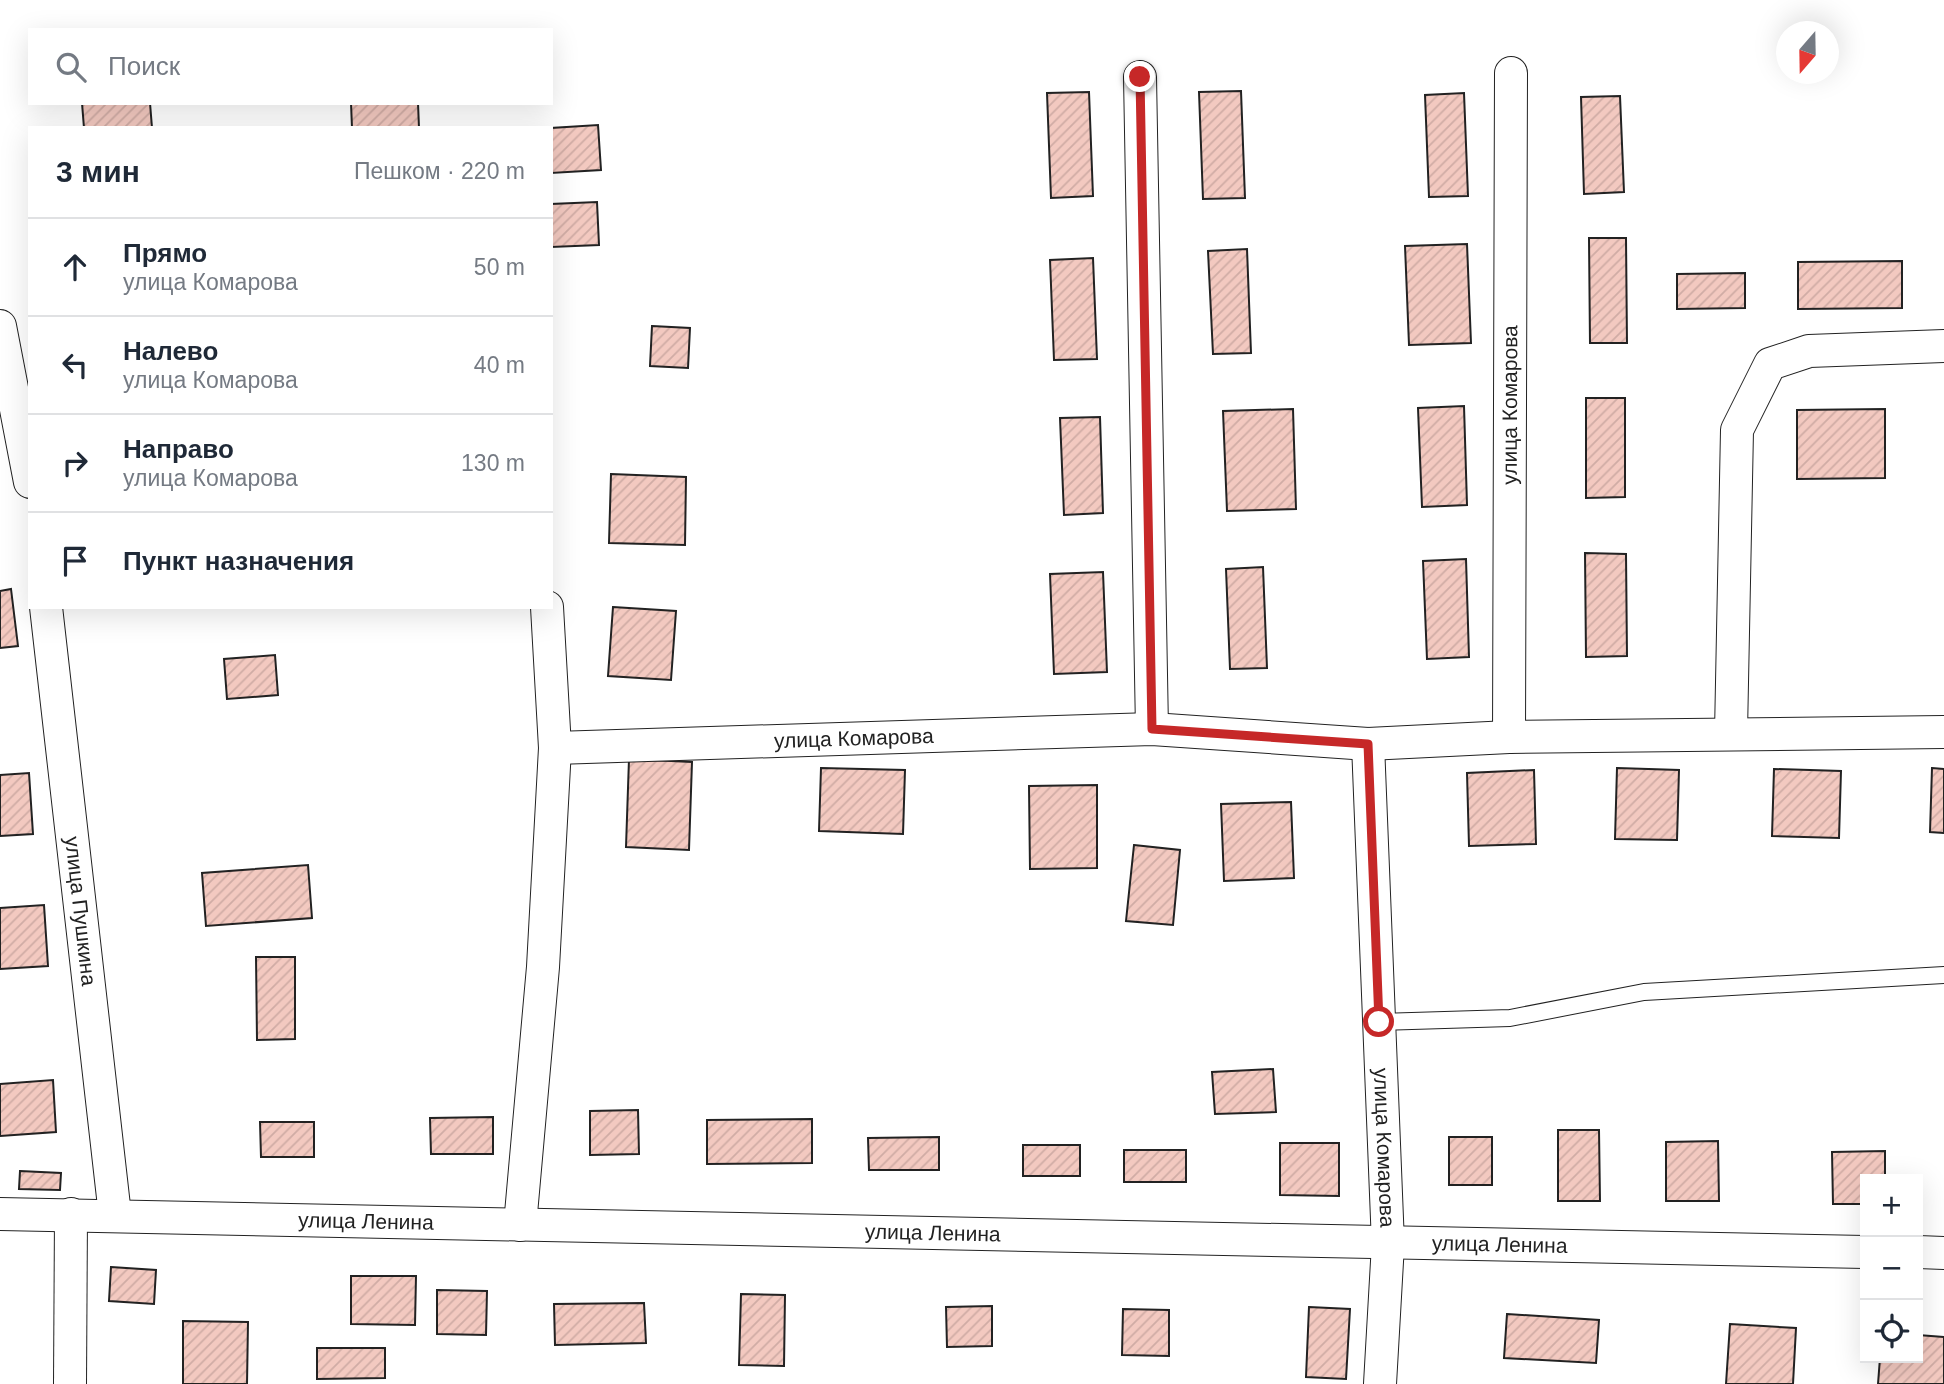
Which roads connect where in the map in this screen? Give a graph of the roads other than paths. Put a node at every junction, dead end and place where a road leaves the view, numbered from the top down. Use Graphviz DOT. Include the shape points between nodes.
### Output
graph roads {
  1 [pos="1511,73"];
  2 [pos="1140,77"];
  3 [pos="0,326"];
  4 [pos="1944,346"];
  5 [pos="28,472"];
  6 [pos="46,609"];
  7 [pos="547,609"];
  8 [pos="1152,729"];
  9 [pos="1944,732"];
  10 [pos="1731,733"];
  11 [pos="1509,737"];
  12 [pos="1368,744"];
  13 [pos="555,748"];
  14 [pos="1944,975"];
  15 [pos="1379,1022"];
  16 [pos="71,1213"];
  17 [pos="0,1214"];
  18 [pos="115,1215"];
  19 [pos="520,1225"];
  20 [pos="1388,1244"];
  21 [pos="1860,1252"];
  22 [pos="1923,1252"];
  23 [pos="1944,1253"];
  24 [pos="70,1384"];
  25 [pos="1380,1384"];
  1 -- 11 [label="street, улица Комарова"];
  2 -- 8 [label="street"];
  3 -- 5 [label="street"];
  4 -- 10 [label="street" via="1809,351 1770,364 1737,429"];
  6 -- 18 [label="street, улица Пушкина"];
  7 -- 13 [label="street"];
  8 -- 12 [label="street, улица Комарова"];
  8 -- 13 [label="street, улица Комарова"];
  9 -- 10 [label="street, улица Комарова"];
  10 -- 11 [label="street, улица Комарова"];
  11 -- 12 [label="street, улица Комарова"];
  12 -- 15 [label="street, улица Комарова"];
  13 -- 19 [label="street" via="543,967"];
  14 -- 15 [label="lane" via="1644,992 1510,1018"];
  15 -- 20 [label="street, улица Комарова"];
  16 -- 17 [label="street, улица Ленина"];
  16 -- 18 [label="street, улица Ленина"];
  16 -- 24 [label="street"];
  18 -- 19 [label="street, улица Ленина"];
  19 -- 20 [label="street, улица Ленина"];
  20 -- 21 [label="street, улица Ленина"];
  20 -- 25 [label="street, улица Комарова"];
  22 -- 23 [label="street"];
}
